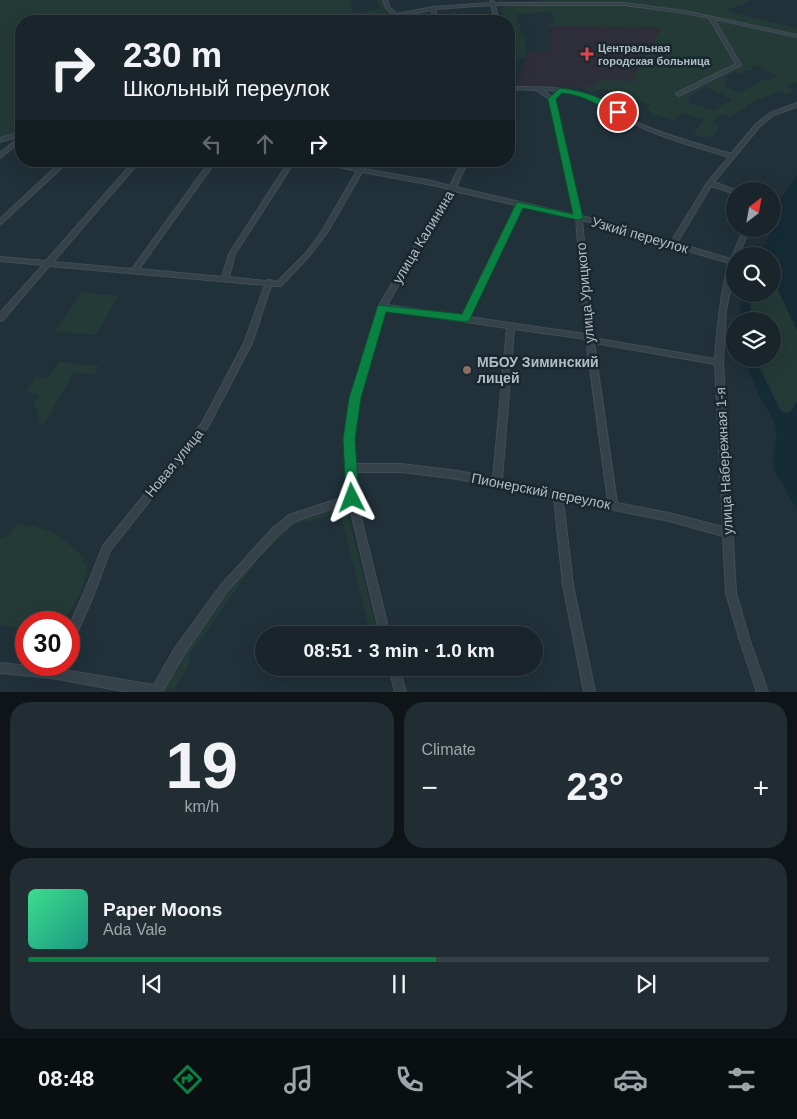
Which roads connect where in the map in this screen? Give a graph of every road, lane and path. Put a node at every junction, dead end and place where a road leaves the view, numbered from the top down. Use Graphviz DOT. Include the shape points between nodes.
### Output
graph roads {
  1 [pos="385,0"];
  2 [pos="436,0"];
  3 [pos="518,0"];
  4 [pos="493,2"];
  5 [pos="435,8"];
  6 [pos="395,15"];
  7 [pos="401,15"];
  8 [pos="436,15"];
  9 [pos="496,15"];
  10 [pos="710,17"];
  11 [pos="797,36"];
  12 [pos="515,88"];
  13 [pos="538,89"];
  14 [pos="560,90"];
  15 [pos="679,94"];
  16 [pos="552,99"];
  17 [pos="797,105"];
  18 [pos="15,136"];
  19 [pos="0,140"];
  20 [pos="15,143"];
  21 [pos="0,156"];
  22 [pos="733,156"];
  23 [pos="60,167"];
  24 [pos="132,167"];
  25 [pos="209,167"];
  26 [pos="288,167"];
  27 [pos="349,167"];
  28 [pos="462,167"];
  29 [pos="361,169"];
  30 [pos="710,183"];
  31 [pos="452,188"];
  32 [pos="726,189"];
  33 [pos="520,204"];
  34 [pos="578,218"];
  35 [pos="0,222"];
  36 [pos="672,244"];
  37 [pos="1,259"];
  38 [pos="726,260"];
  39 [pos="47,264"];
  40 [pos="134,271"];
  41 [pos="226,278"];
  42 [pos="269,282"];
  43 [pos="726,295"];
  44 [pos="382,307"];
  45 [pos="0,318"];
  46 [pos="465,318"];
  47 [pos="511,326"];
  48 [pos="589,338"];
  49 [pos="718,362"];
  50 [pos="351,468"];
  51 [pos="497,483"];
  52 [pos="558,496"];
  53 [pos="352,498"];
  54 [pos="613,506"];
  55 [pos="728,533"];
  56 [pos="80,615"];
  57 [pos="383,626"];
  58 [pos="0,668"];
  59 [pos="15,668"];
  60 [pos="80,675"];
  61 [pos="396,676"];
  62 [pos="156,691"];
  63 [pos="401,692"];
  64 [pos="590,692"];
  65 [pos="763,692"];
  1 -- 6 [label="street"];
  2 -- 5 [label="street"];
  3 -- 4 [label="street"];
  4 -- 5 [label="street"];
  4 -- 9 [label="street"];
  4 -- 10 [label="street" via="624,4"];
  5 -- 7 [label="street"];
  5 -- 8 [label="street"];
  10 -- 11 [label="street"];
  10 -- 15 [label="street" via="739,66"];
  12 -- 13 [label="street"];
  13 -- 14 [label="street"];
  13 -- 16 [label="street"];
  14 -- 16 [label="street"];
  14 -- 22 [label="street" via="593,98 632,122 662,135"];
  16 -- 34 [label="street, улица Урицкого"];
  17 -- 22 [label="street" via="772,114 758,124"];
  18 -- 19 [label="street"];
  20 -- 21 [label="street"];
  22 -- 30 [label="street"];
  23 -- 35 [label="street"];
  24 -- 39 [label="street"];
  25 -- 40 [label="street"];
  26 -- 41 [label="street" via="232,254"];
  27 -- 29 [label="street, Узкий переулок"];
  28 -- 31 [label="street, улица Калинина"];
  29 -- 31 [label="street, Узкий переулок"];
  29 -- 42 [label="street" via="325,232 308,254 279,284"];
  30 -- 32 [label="street"];
  30 -- 36 [label="street"];
  31 -- 33 [label="street, Узкий переулок"];
  31 -- 44 [label="street, улица Калинина"];
  33 -- 34 [label="street, Узкий переулок"];
  33 -- 46 [label="street"];
  34 -- 36 [label="street, Узкий переулок"];
  34 -- 48 [label="street, улица Урицкого"];
  36 -- 38 [label="street, Узкий переулок"];
  37 -- 39 [label="street"];
  39 -- 40 [label="street"];
  39 -- 45 [label="street"];
  40 -- 41 [label="street"];
  41 -- 42 [label="street"];
  42 -- 56 [label="street, Новая улица" via="248,343 206,425 106,549"];
  43 -- 49 [label="street, улица Набережная 1-я"];
  44 -- 46 [label="street"];
  44 -- 50 [label="street, улица Калинина" via="355,398 349,439"];
  46 -- 47 [label="street"];
  47 -- 48 [label="street"];
  47 -- 51 [label="street"];
  48 -- 49 [label="street"];
  48 -- 54 [label="street, улица Урицкого"];
  49 -- 55 [label="street, улица Набережная 1-я"];
  50 -- 51 [label="street, Пионерский переулок" via="401,468"];
  50 -- 53 [label="street, улица Калинина"];
  51 -- 52 [label="street, Пионерский переулок"];
  52 -- 54 [label="street, Пионерский переулок"];
  52 -- 64 [label="street" via="568,585"];
  53 -- 57 [label="street, улица Калинина"];
  53 -- 62 [label="street" via="292,518 279,527 224,588"];
  54 -- 55 [label="street, Пионерский переулок"];
  55 -- 65 [label="street, улица Набережная 1-я" via="731,593"];
  58 -- 59 [label="street"];
  60 -- 62 [label="street"];
  61 -- 63 [label="street"];
}
